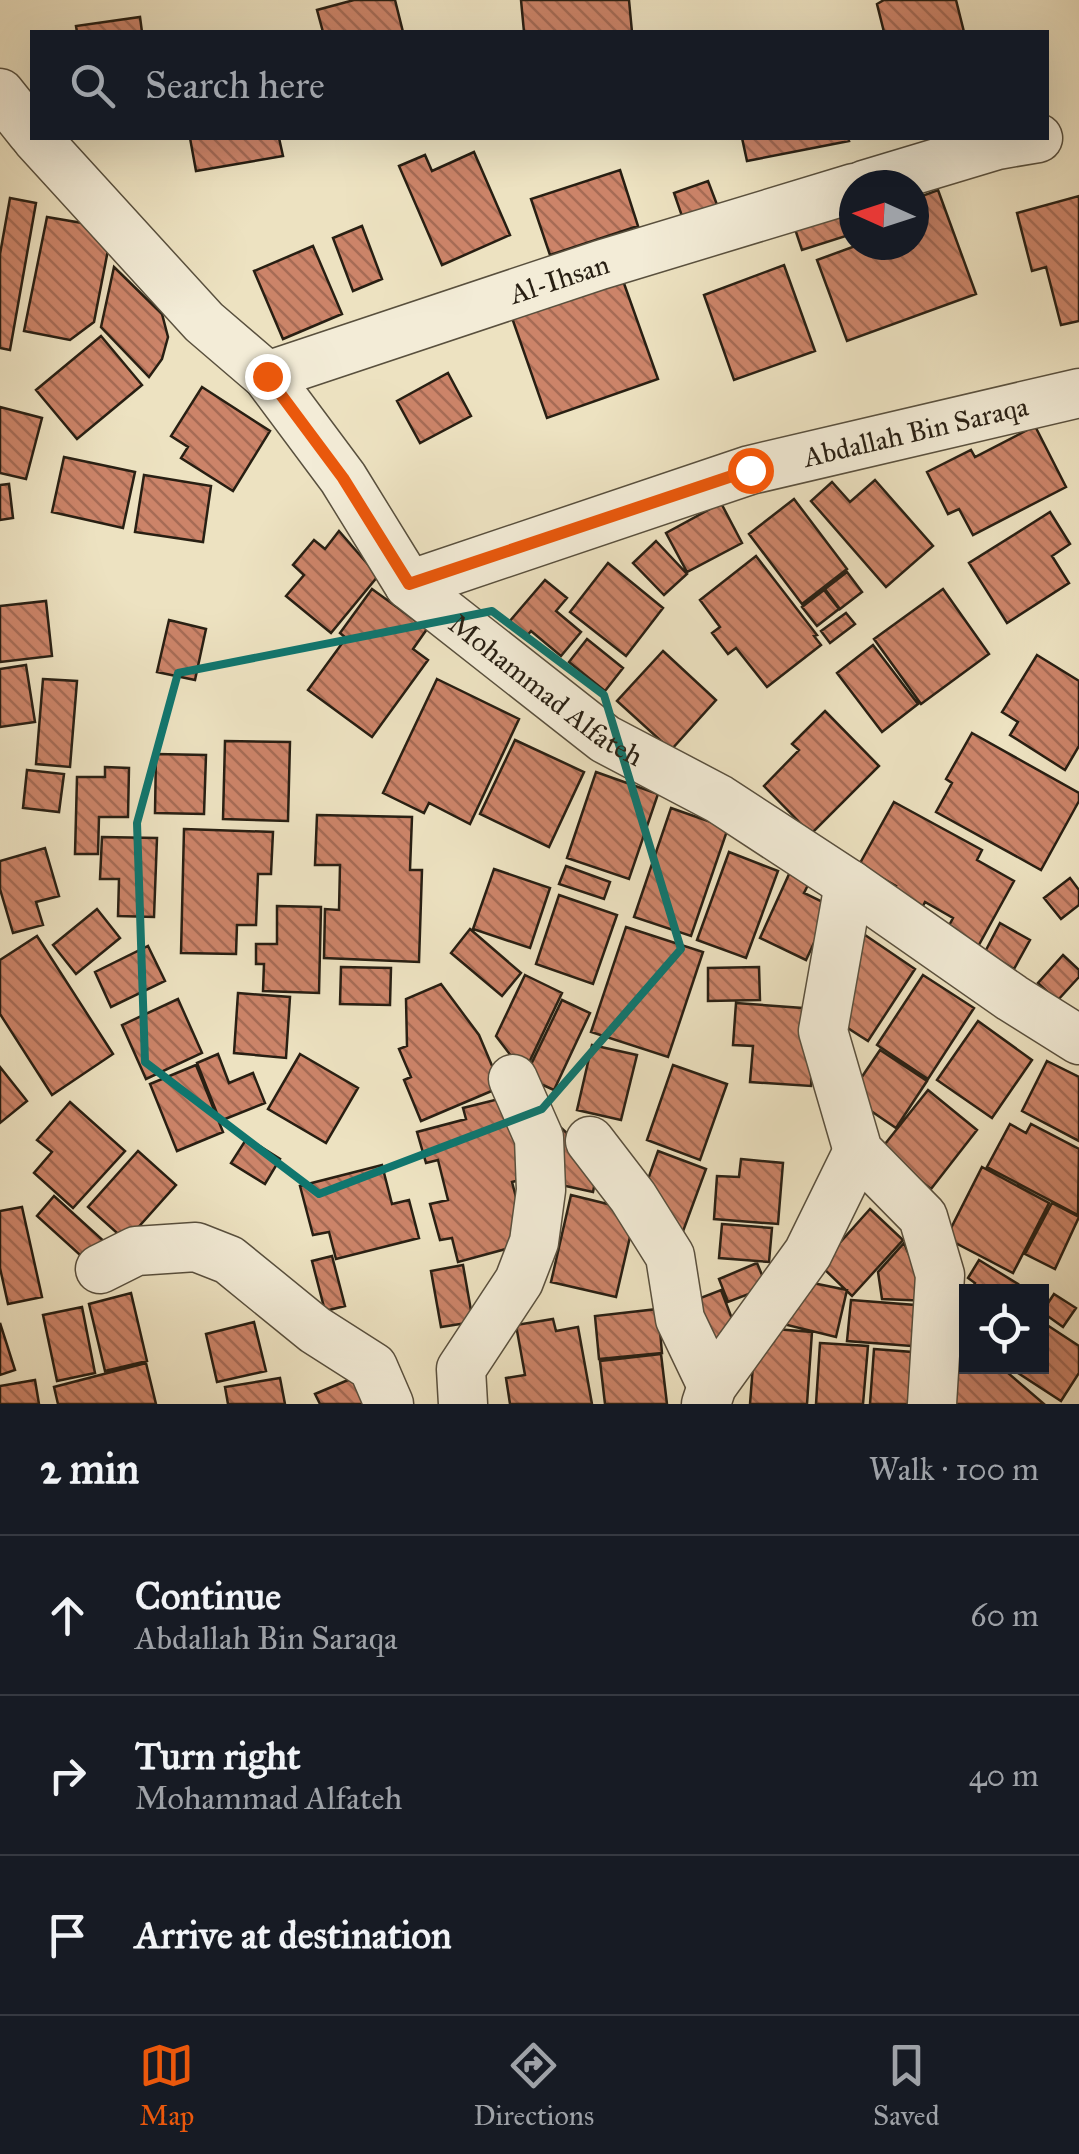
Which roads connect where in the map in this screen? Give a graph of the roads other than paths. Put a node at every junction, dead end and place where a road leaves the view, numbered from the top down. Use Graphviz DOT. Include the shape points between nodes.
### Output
graph roads {
  1 [pos="1079,130"];
  2 [pos="1049,135"];
  3 [pos="36,140"];
  4 [pos="1026,140"];
  5 [pos="914,170"];
  6 [pos="839,192"];
  7 [pos="267,376"];
  8 [pos="1079,393"];
  9 [pos="409,584"];
  10 [pos="850,884"];
  11 [pos="1079,1040"];
  12 [pos="513,1079"];
  13 [pos="590,1141"];
  14 [pos="858,1151"];
  15 [pos="100,1269"];
  16 [pos="709,1395"];
  17 [pos="389,1404"];
  18 [pos="463,1404"];
  19 [pos="932,1404"];
  1 -- 2 [label="street"];
  3 -- 7 [label="street, Mohammad Alfateh" via="204,322"];
  4 -- 5 [label="street"];
  6 -- 7 [label="street, Al-Ihsan"];
  7 -- 9 [label="street, Mohammad Alfateh" via="343,478"];
  8 -- 9 [label="street, Abdallah Bin Saraqa" via="750,470"];
  9 -- 10 [label="street, Mohammad Alfateh" via="605,739 719,799"];
  10 -- 11 [label="street, Mohammad Alfateh"];
  10 -- 14 [label="street" via="822,1031"];
  12 -- 18 [label="street" via="539,1138 534,1242 519,1281 462,1369"];
  13 -- 16 [label="street" via="670,1256 680,1320"];
  14 -- 16 [label="street" via="808,1254"];
  14 -- 19 [label="street" via="923,1217 940,1275"];
  15 -- 17 [label="street" via="136,1251 196,1247 229,1260 373,1367"];
}
